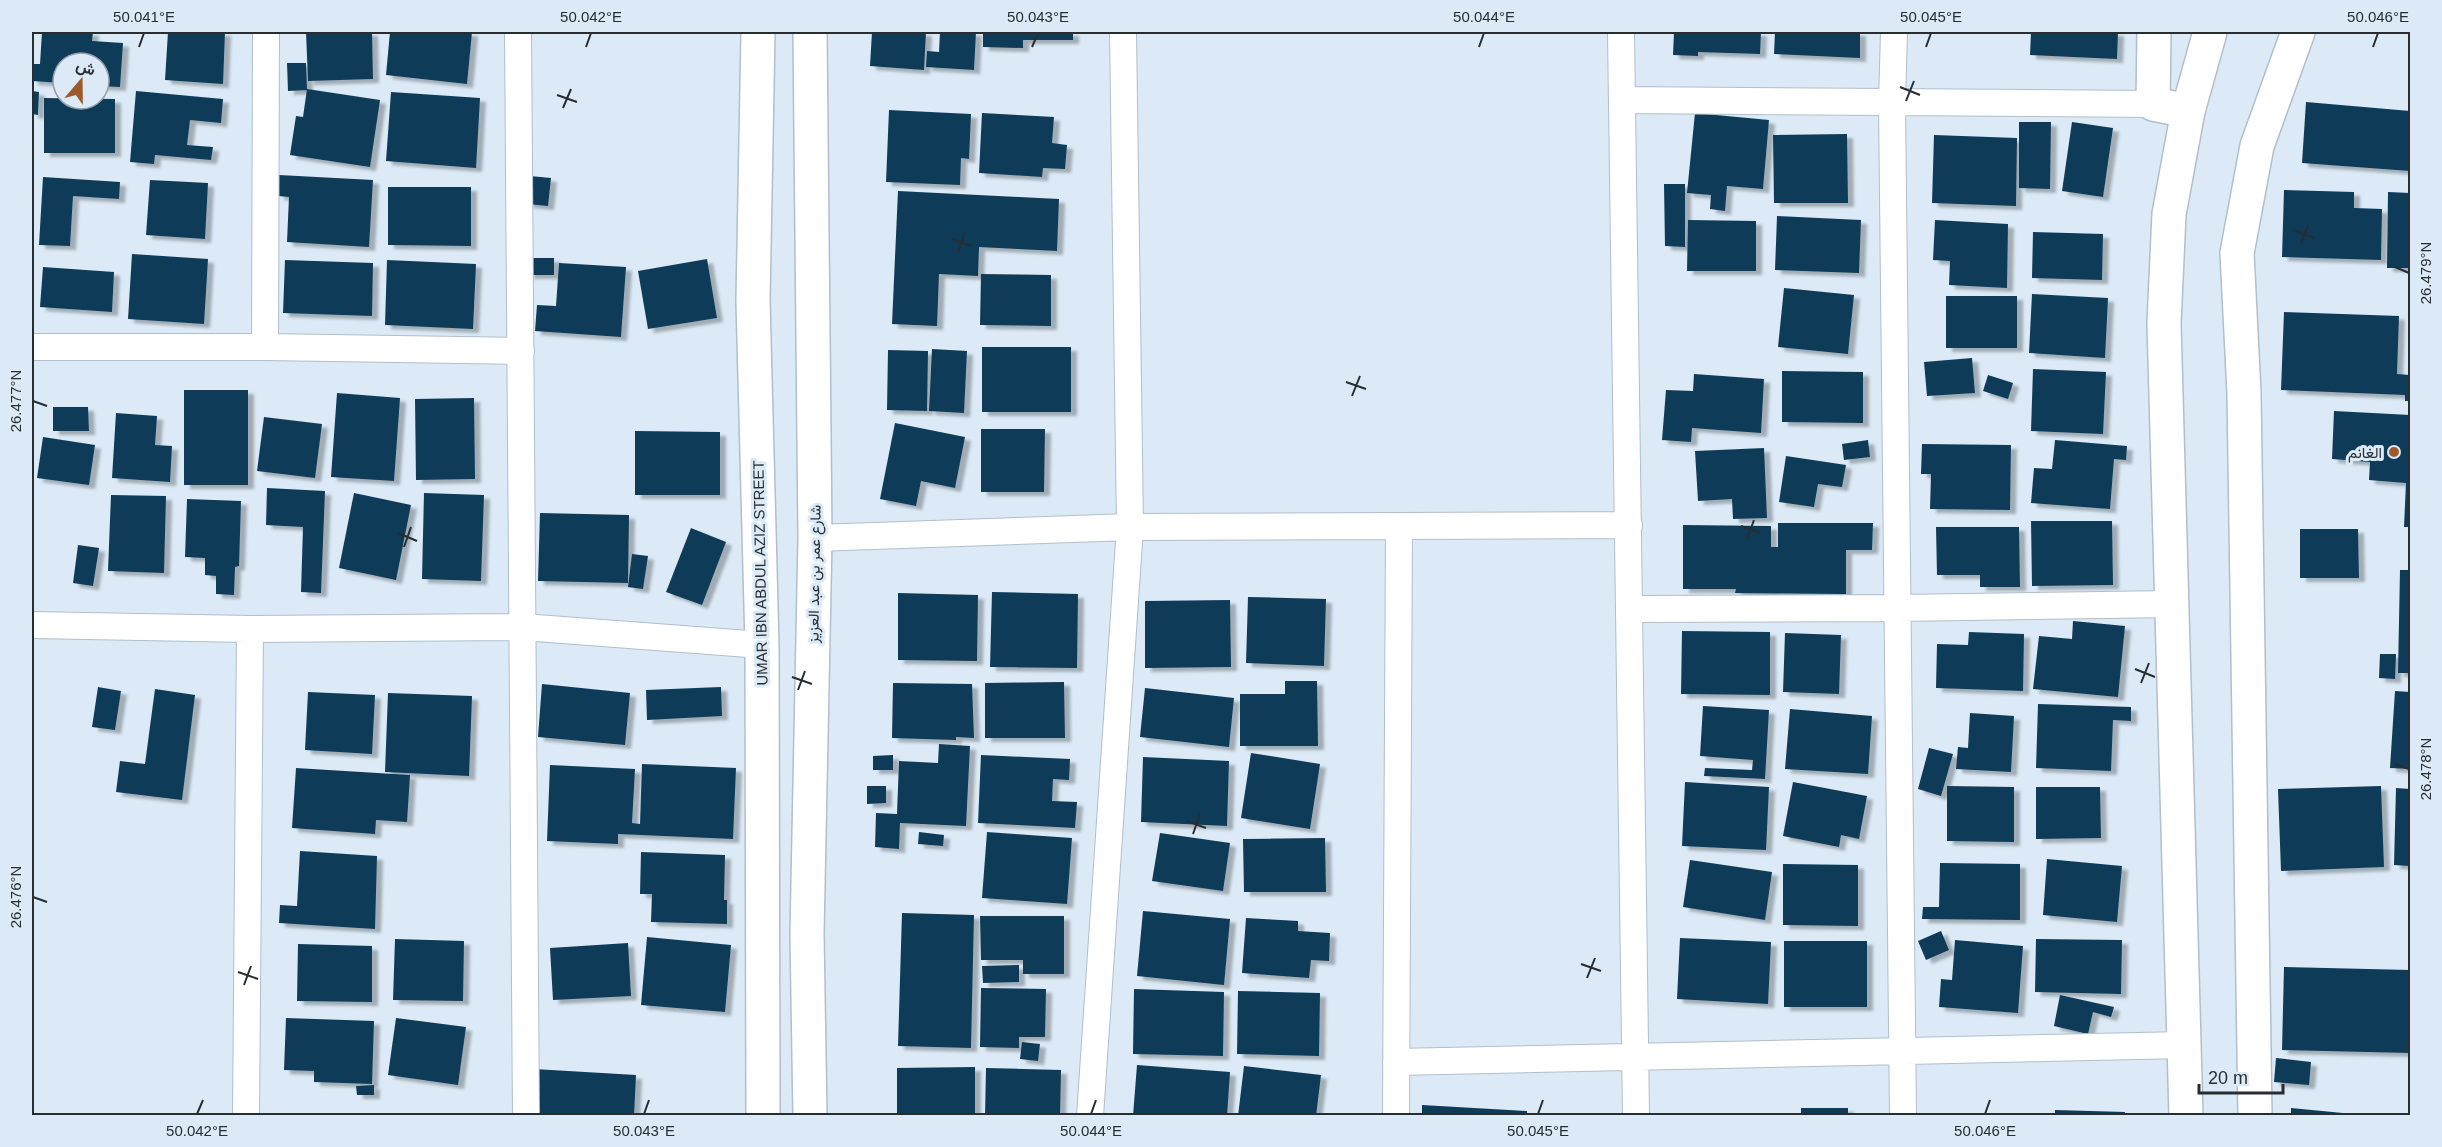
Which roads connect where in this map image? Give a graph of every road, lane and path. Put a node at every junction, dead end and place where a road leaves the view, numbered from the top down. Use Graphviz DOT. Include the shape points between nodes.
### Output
graph roads {
  1 [pos="266,32"];
  2 [pos="518,32"];
  3 [pos="758,32"];
  4 [pos="810,32"];
  5 [pos="1123,32"];
  6 [pos="1622,32"];
  7 [pos="1894,32"];
  8 [pos="2154,32"];
  9 [pos="2210,32"];
  10 [pos="2298,32"];
  11 [pos="1622,100"];
  12 [pos="1892,102"];
  13 [pos="2153,104"];
  14 [pos="2188,111"];
  15 [pos="32,346"];
  16 [pos="265,347"];
  17 [pos="521,351"];
  18 [pos="1629,525"];
  19 [pos="1399,526"];
  20 [pos="1130,527"];
  21 [pos="815,538"];
  22 [pos="2172,604"];
  23 [pos="1897,608"];
  24 [pos="1630,609"];
  25 [pos="32,625"];
  26 [pos="524,627"];
  27 [pos="250,629"];
  28 [pos="762,645"];
  29 [pos="2185,1045"];
  30 [pos="1902,1051"];
  31 [pos="1635,1057"];
  32 [pos="1396,1062"];
  33 [pos="246,1116"];
  34 [pos="526,1116"];
  35 [pos="763,1116"];
  36 [pos="810,1116"];
  37 [pos="1089,1116"];
  38 [pos="1396,1116"];
  39 [pos="1636,1116"];
  40 [pos="1903,1116"];
  41 [pos="2186,1116"];
  42 [pos="2255,1116"];
  1 -- 16 [label="street"];
  2 -- 17 [label="street"];
  3 -- 28 [label="main road, UMAR IBN ABDUL AZIZ STREET" via="753,301"];
  4 -- 21 [label="main road, شارع عمر بن عبد العزيز"];
  5 -- 20 [label="street"];
  6 -- 11 [label="street"];
  7 -- 12 [label="street"];
  8 -- 13 [label="main road"];
  9 -- 14 [label="main road"];
  10 -- 42 [label="main road" via="2257,146 2237,253 2244,393"];
  11 -- 12 [label="street"];
  11 -- 18 [label="street"];
  12 -- 13 [label="street"];
  12 -- 23 [label="street"];
  13 -- 14 [label="main road"];
  14 -- 22 [label="main road" via="2169,214 2164,323"];
  15 -- 16 [label="street"];
  16 -- 17 [label="street"];
  17 -- 26 [label="street"];
  18 -- 19 [label="street"];
  18 -- 24 [label="street"];
  19 -- 20 [label="street"];
  19 -- 32 [label="street"];
  20 -- 21 [label="street"];
  20 -- 37 [label="street"];
  21 -- 36 [label="main road, شارع عمر بن عبد العزيز" via="807,934"];
  22 -- 23 [label="street"];
  22 -- 29 [label="main road"];
  23 -- 24 [label="street"];
  23 -- 30 [label="street"];
  24 -- 31 [label="street"];
  25 -- 27 [label="street"];
  26 -- 27 [label="street"];
  26 -- 28 [label="street"];
  26 -- 34 [label="street"];
  27 -- 33 [label="street"];
  28 -- 35 [label="main road, UMAR IBN ABDUL AZIZ STREET"];
  29 -- 30 [label="street"];
  29 -- 41 [label="main road"];
  30 -- 31 [label="street"];
  30 -- 40 [label="street"];
  31 -- 32 [label="street"];
  31 -- 39 [label="street"];
  32 -- 38 [label="street"];
}
